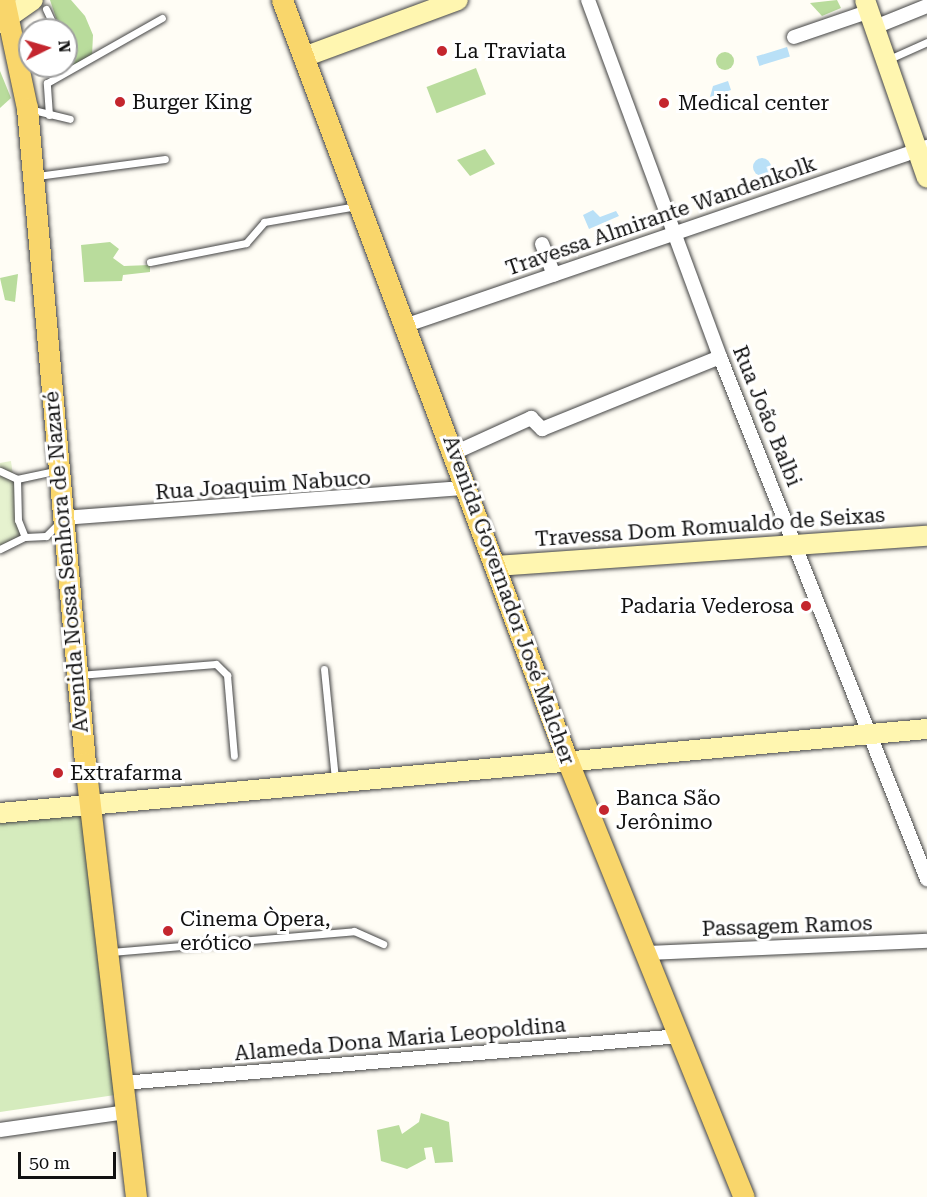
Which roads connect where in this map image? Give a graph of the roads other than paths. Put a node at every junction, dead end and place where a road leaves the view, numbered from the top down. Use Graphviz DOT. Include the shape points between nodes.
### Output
graph roads {
  1 [pos="282,0"];
  2 [pos="458,0"];
  3 [pos="588,0"];
  4 [pos="40,4"];
  5 [pos="927,6"];
  6 [pos="870,13"];
  7 [pos="4,14"];
  8 [pos="49,18"];
  9 [pos="162,18"];
  10 [pos="794,37"];
  11 [pos="927,42"];
  12 [pos="304,57"];
  13 [pos="887,60"];
  14 [pos="78,62"];
  15 [pos="54,78"];
  16 [pos="27,108"];
  17 [pos="49,115"];
  18 [pos="70,118"];
  19 [pos="922,149"];
  20 [pos="165,159"];
  21 [pos="32,177"];
  22 [pos="927,178"];
  23 [pos="360,205"];
  24 [pos="675,235"];
  25 [pos="542,244"];
  26 [pos="150,262"];
  27 [pos="554,275"];
  28 [pos="407,325"];
  29 [pos="720,357"];
  30 [pos="454,453"];
  31 [pos="57,470"];
  32 [pos="0,471"];
  33 [pos="17,479"];
  34 [pos="466,488"];
  35 [pos="63,518"];
  36 [pos="927,536"];
  37 [pos="25,537"];
  38 [pos="796,545"];
  39 [pos="0,549"];
  40 [pos="495,566"];
  41 [pos="324,669"];
  42 [pos="76,675"];
  43 [pos="927,729"];
  44 [pos="869,735"];
  45 [pos="234,756"];
  46 [pos="568,762"];
  47 [pos="335,782"];
  48 [pos="90,804"];
  49 [pos="0,813"];
  50 [pos="927,879"];
  51 [pos="927,941"];
  52 [pos="383,944"];
  53 [pos="107,952"];
  54 [pos="649,953"];
  55 [pos="680,1036"];
  56 [pos="123,1083"];
  57 [pos="126,1112"];
  58 [pos="0,1130"];
  59 [pos="136,1197"];
  60 [pos="744,1197"];
  1 -- 12 [label="main road, Avenida Governador José Malcher"];
  2 -- 12 [label="street"];
  3 -- 24 [label="street, Rua João Balbi"];
  4 -- 7 [label="street"];
  4 -- 8 [label="lane"];
  5 -- 6 [label="street"];
  6 -- 10 [label="street"];
  6 -- 13 [label="street"];
  7 -- 16 [label="main road, Avenida Nossa Senhora de Nazaré"];
  9 -- 14 [label="lane"];
  11 -- 13 [label="lane"];
  12 -- 23 [label="main road, Avenida Governador José Malcher"];
  13 -- 19 [label="street"];
  15 -- 17 [label="lane" via="46,86"];
  16 -- 17 [label="lane"];
  16 -- 21 [label="main road, Avenida Nossa Senhora de Nazaré"];
  17 -- 18 [label="lane"];
  19 -- 22 [label="street"];
  19 -- 24 [label="street, Travessa Almirante Wandenkolk"];
  20 -- 21 [label="lane"];
  21 -- 31 [label="main road, Avenida Nossa Senhora de Nazaré"];
  23 -- 26 [label="lane" via="264,222 246,243"];
  23 -- 28 [label="main road, Avenida Governador José Malcher"];
  24 -- 27 [label="street, Travessa Almirante Wandenkolk"];
  24 -- 29 [label="street, Rua João Balbi"];
  25 -- 27 [label="street"];
  27 -- 28 [label="street, Travessa Almirante Wandenkolk"];
  28 -- 30 [label="main road, Avenida Governador José Malcher"];
  29 -- 30 [label="street" via="542,429 531,418"];
  29 -- 38 [label="street, Rua João Balbi"];
  30 -- 34 [label="main road, Avenida Governador José Malcher"];
  31 -- 33 [label="lane"];
  31 -- 35 [label="main road, Avenida Nossa Senhora de Nazaré"];
  32 -- 33 [label="lane"];
  33 -- 37 [label="lane" via="18,520"];
  34 -- 35 [label="street, Rua Joaquim Nabuco"];
  34 -- 40 [label="main road, Avenida Governador José Malcher"];
  35 -- 37 [label="lane" via="46,536"];
  35 -- 42 [label="main road, Avenida Nossa Senhora de Nazaré"];
  36 -- 38 [label="street, Travessa Dom Romualdo de Seixas"];
  37 -- 39 [label="lane"];
  38 -- 40 [label="street, Travessa Dom Romualdo de Seixas"];
  38 -- 44 [label="street, Rua João Balbi"];
  40 -- 46 [label="main road, Avenida Governador José Malcher"];
  41 -- 47 [label="lane"];
  42 -- 45 [label="lane" via="216,664 227,675"];
  42 -- 48 [label="main road, Avenida Nossa Senhora de Nazaré"];
  43 -- 44 [label="street"];
  44 -- 46 [label="street"];
  44 -- 50 [label="street, Rua João Balbi"];
  46 -- 47 [label="street"];
  46 -- 54 [label="main road, Avenida Governador José Malcher"];
  47 -- 48 [label="street"];
  48 -- 49 [label="street"];
  48 -- 53 [label="main road, Avenida Nossa Senhora de Nazaré"];
  51 -- 54 [label="street, Passagem Ramos"];
  52 -- 53 [label="lane" via="354,931"];
  53 -- 56 [label="main road, Avenida Nossa Senhora de Nazaré"];
  54 -- 55 [label="main road, Avenida Governador José Malcher"];
  55 -- 56 [label="street, Alameda Dona Maria Leopoldina"];
  55 -- 60 [label="main road, Avenida Governador José Malcher"];
  56 -- 57 [label="main road, Avenida Nossa Senhora de Nazaré"];
  57 -- 58 [label="street"];
  57 -- 59 [label="main road, Avenida Nossa Senhora de Nazaré"];
}
